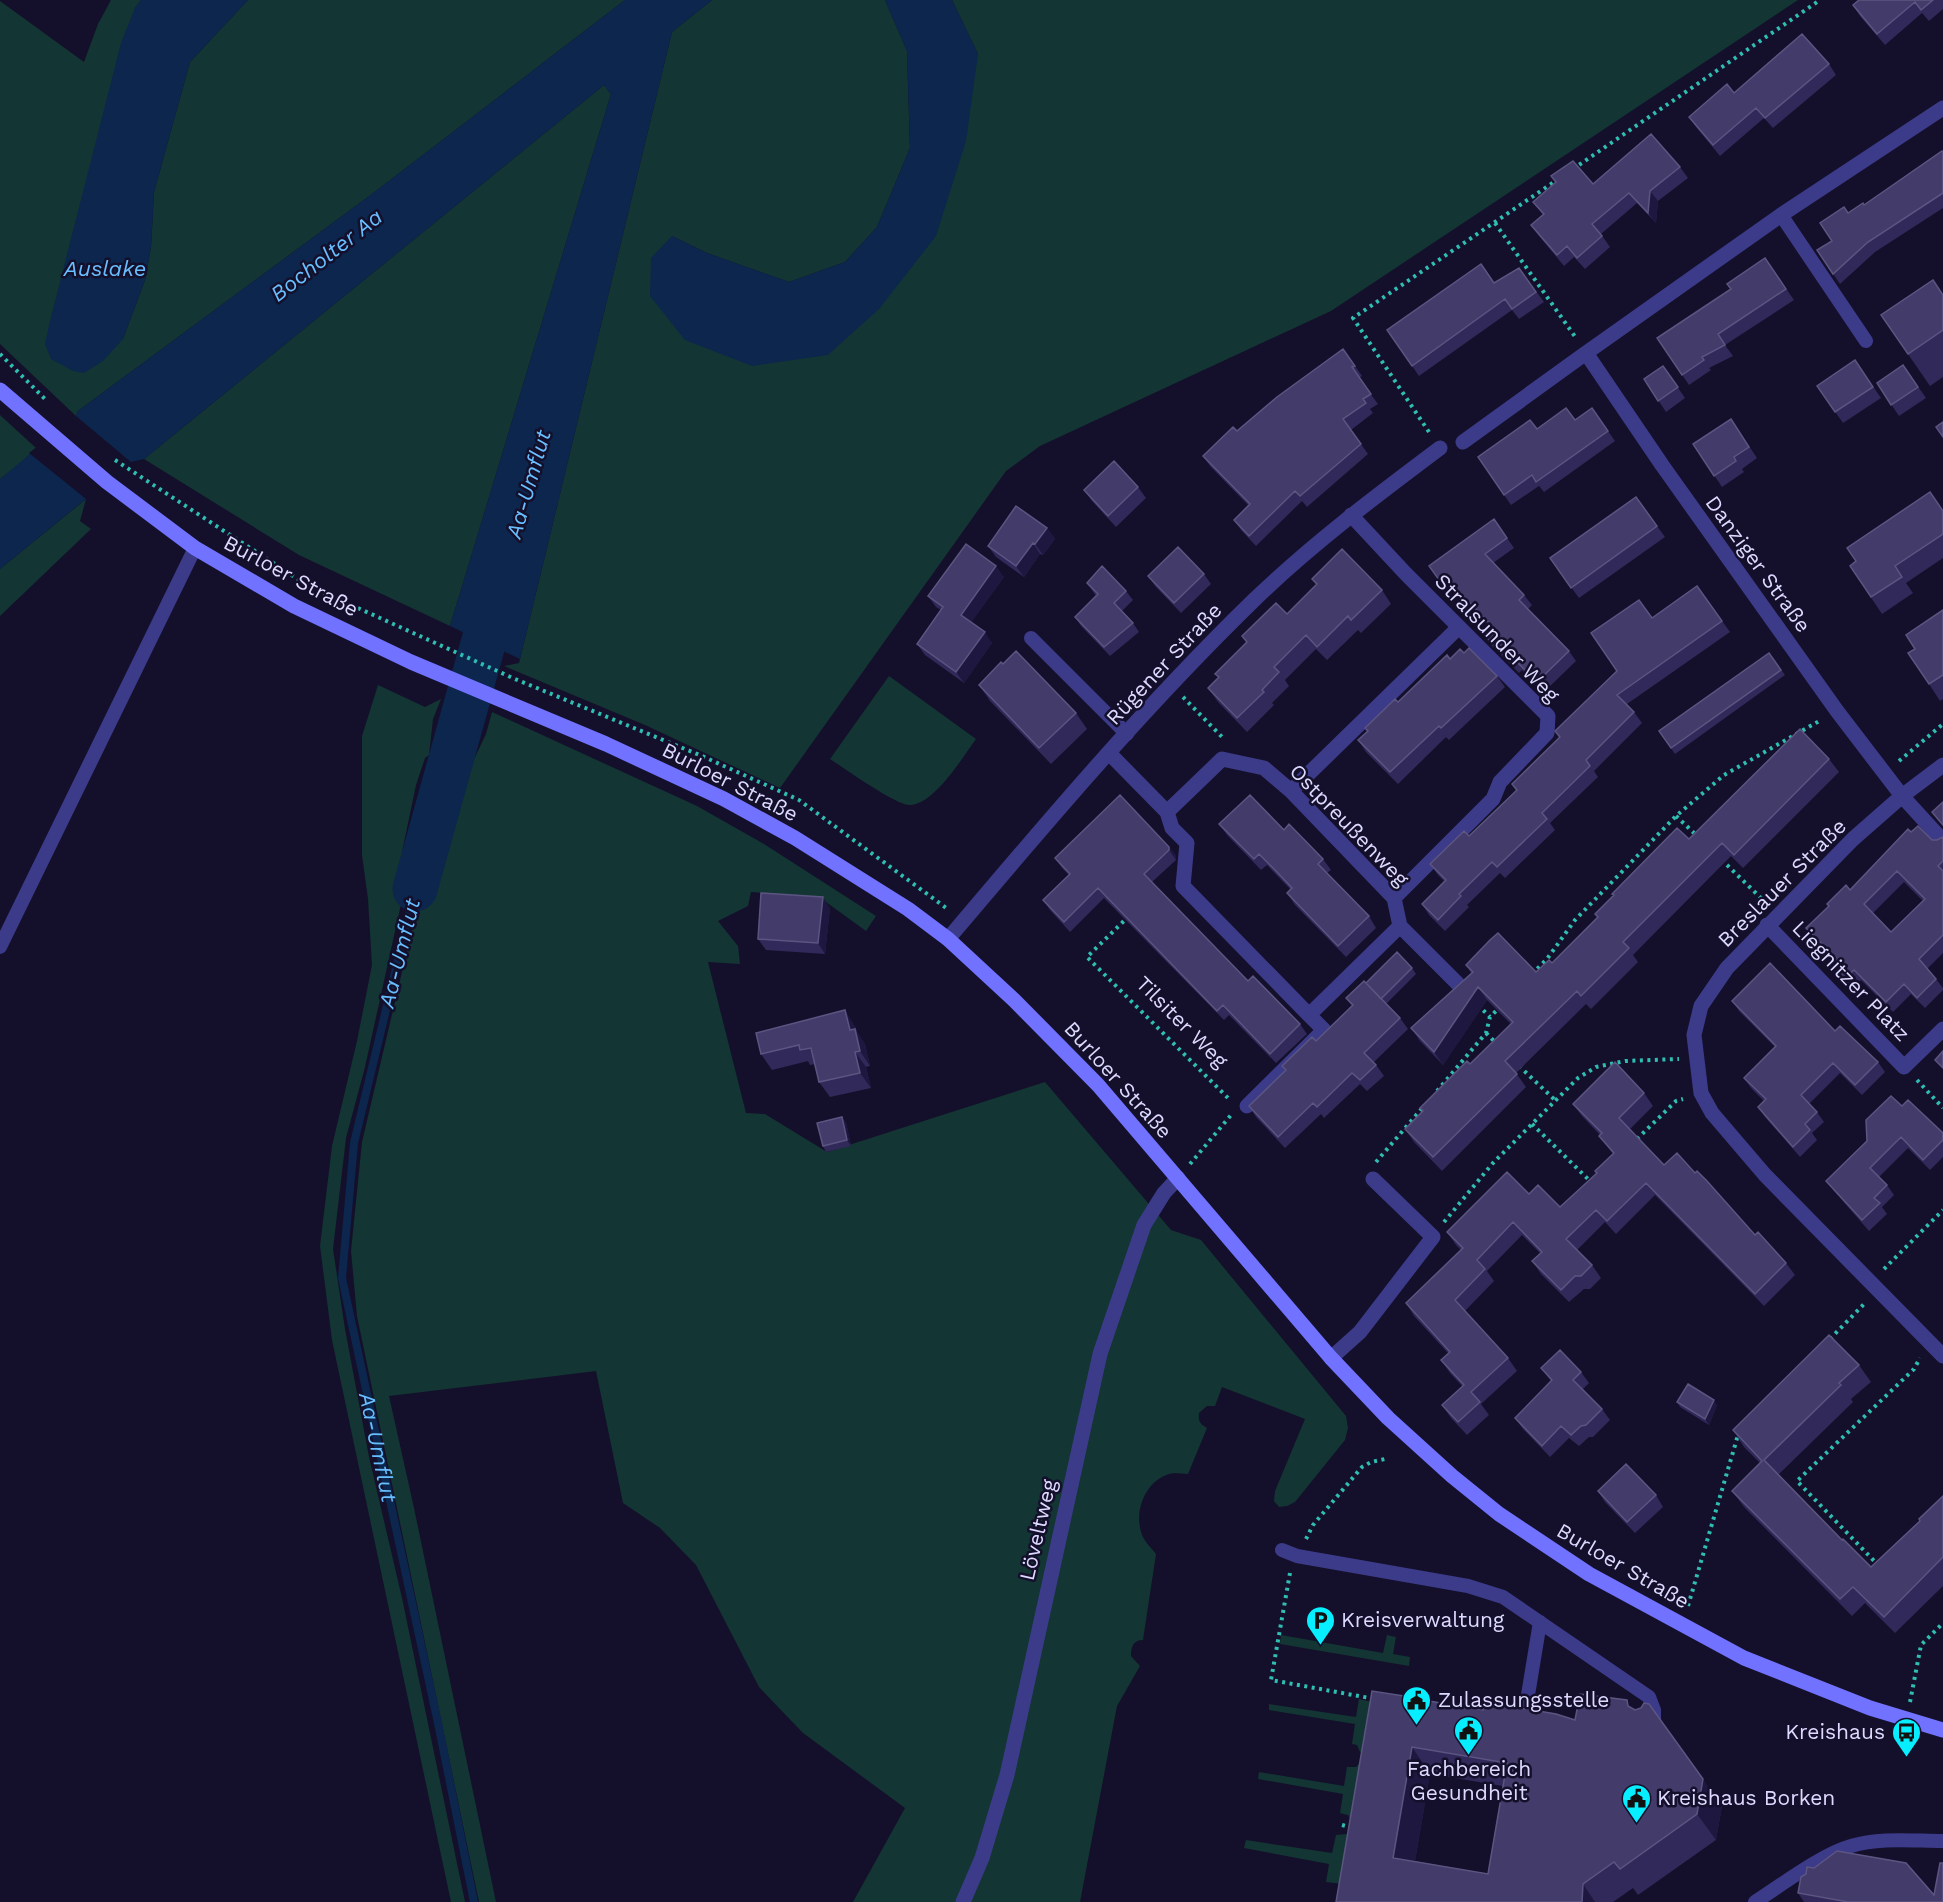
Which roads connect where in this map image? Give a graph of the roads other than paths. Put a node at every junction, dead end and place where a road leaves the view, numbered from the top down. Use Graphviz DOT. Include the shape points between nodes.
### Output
graph roads {
  1 [pos="1943,108"];
  2 [pos="1781,215"];
  3 [pos="1866,341"];
  4 [pos="1586,353"];
  5 [pos="0,390"];
  6 [pos="1463,442"];
  7 [pos="1440,448"];
  8 [pos="1351,515"];
  9 [pos="195,548"];
  10 [pos="1459,627"];
  11 [pos="1031,638"];
  12 [pos="1127,734"];
  13 [pos="1110,753"];
  14 [pos="1943,765"];
  15 [pos="1291,791"];
  16 [pos="1902,796"];
  17 [pos="1167,812"];
  18 [pos="1943,841"];
  19 [pos="1394,898"];
  20 [pos="1773,920"];
  21 [pos="1400,926"];
  22 [pos="948,939"];
  23 [pos="0,947"];
  24 [pos="1458,984"];
  25 [pos="1310,1015"];
  26 [pos="1943,1029"];
  27 [pos="1242,1106"];
  28 [pos="1178,1178"];
  29 [pos="1373,1179"];
  30 [pos="1943,1356"];
  31 [pos="1331,1358"];
  32 [pos="1282,1550"];
  33 [pos="1540,1623"];
  34 [pos="1527,1701"];
  35 [pos="1654,1727"];
  36 [pos="1943,1730"];
  37 [pos="1943,1841"];
  38 [pos="963,1902"];
  39 [pos="1755,1902"];
  1 -- 2 [label="street"];
  2 -- 3 [label="lane"];
  2 -- 4 [label="street"];
  4 -- 6 [label="street"];
  4 -- 16 [label="street, Danziger Straße" via="1675,484"];
  5 -- 9 [label="main road, Burloer Straße" via="107,482"];
  7 -- 8 [label="street, Rügener Straße"];
  8 -- 10 [label="street, Stralsunder Weg"];
  8 -- 12 [label="street, Rügener Straße" via="1255,599"];
  9 -- 22 [label="main road, Burloer Straße" via="294,606 411,662 506,700 724,799 883,892"];
  9 -- 23 [label="lane"];
  10 -- 15 [label="street"];
  10 -- 19 [label="street, Stralsunder Weg" via="1548,716 1547,733 1500,782 1493,799"];
  11 -- 12 [label="lane"];
  12 -- 13 [label="street, Rügener Straße"];
  13 -- 17 [label="street"];
  13 -- 22 [label="street, Rügener Straße"];
  14 -- 16 [label="street, Breslauer Straße"];
  15 -- 17 [label="street, Ostpreußenweg" via="1264,768 1222,759"];
  15 -- 19 [label="street, Ostpreußenweg"];
  16 -- 18 [label="street"];
  16 -- 20 [label="street, Breslauer Straße"];
  17 -- 25 [label="street" via="1172,828 1187,843 1183,886"];
  19 -- 21 [label="street, Ostpreußenweg"];
  20 -- 26 [label="street, Liegnitzer Platz" via="1904,1066"];
  20 -- 30 [label="street, Breslauer Straße" via="1727,968 1701,1006 1694,1035 1701,1093 1712,1113 1765,1175"];
  21 -- 24 [label="street"];
  21 -- 25 [label="street"];
  22 -- 28 [label="main road, Burloer Straße" via="1098,1086"];
  25 -- 27 [label="street" via="1324,1030"];
  28 -- 31 [label="main road, Burloer Straße"];
  28 -- 38 [label="street, Löveltweg" via="1144,1225 1100,1353 1007,1775 982,1858"];
  29 -- 31 [label="street" via="1433,1237 1360,1332"];
  31 -- 36 [label="main road, Burloer Straße" via="1388,1418 1452,1476 1498,1514 1589,1574 1744,1658 1870,1708"];
  32 -- 33 [label="lane" via="1297,1556 1468,1586 1503,1597"];
  33 -- 34 [label="lane"];
  33 -- 35 [label="lane" via="1649,1697"];
  37 -- 39 [label="lane" via="1889,1840 1850,1846"];
}
